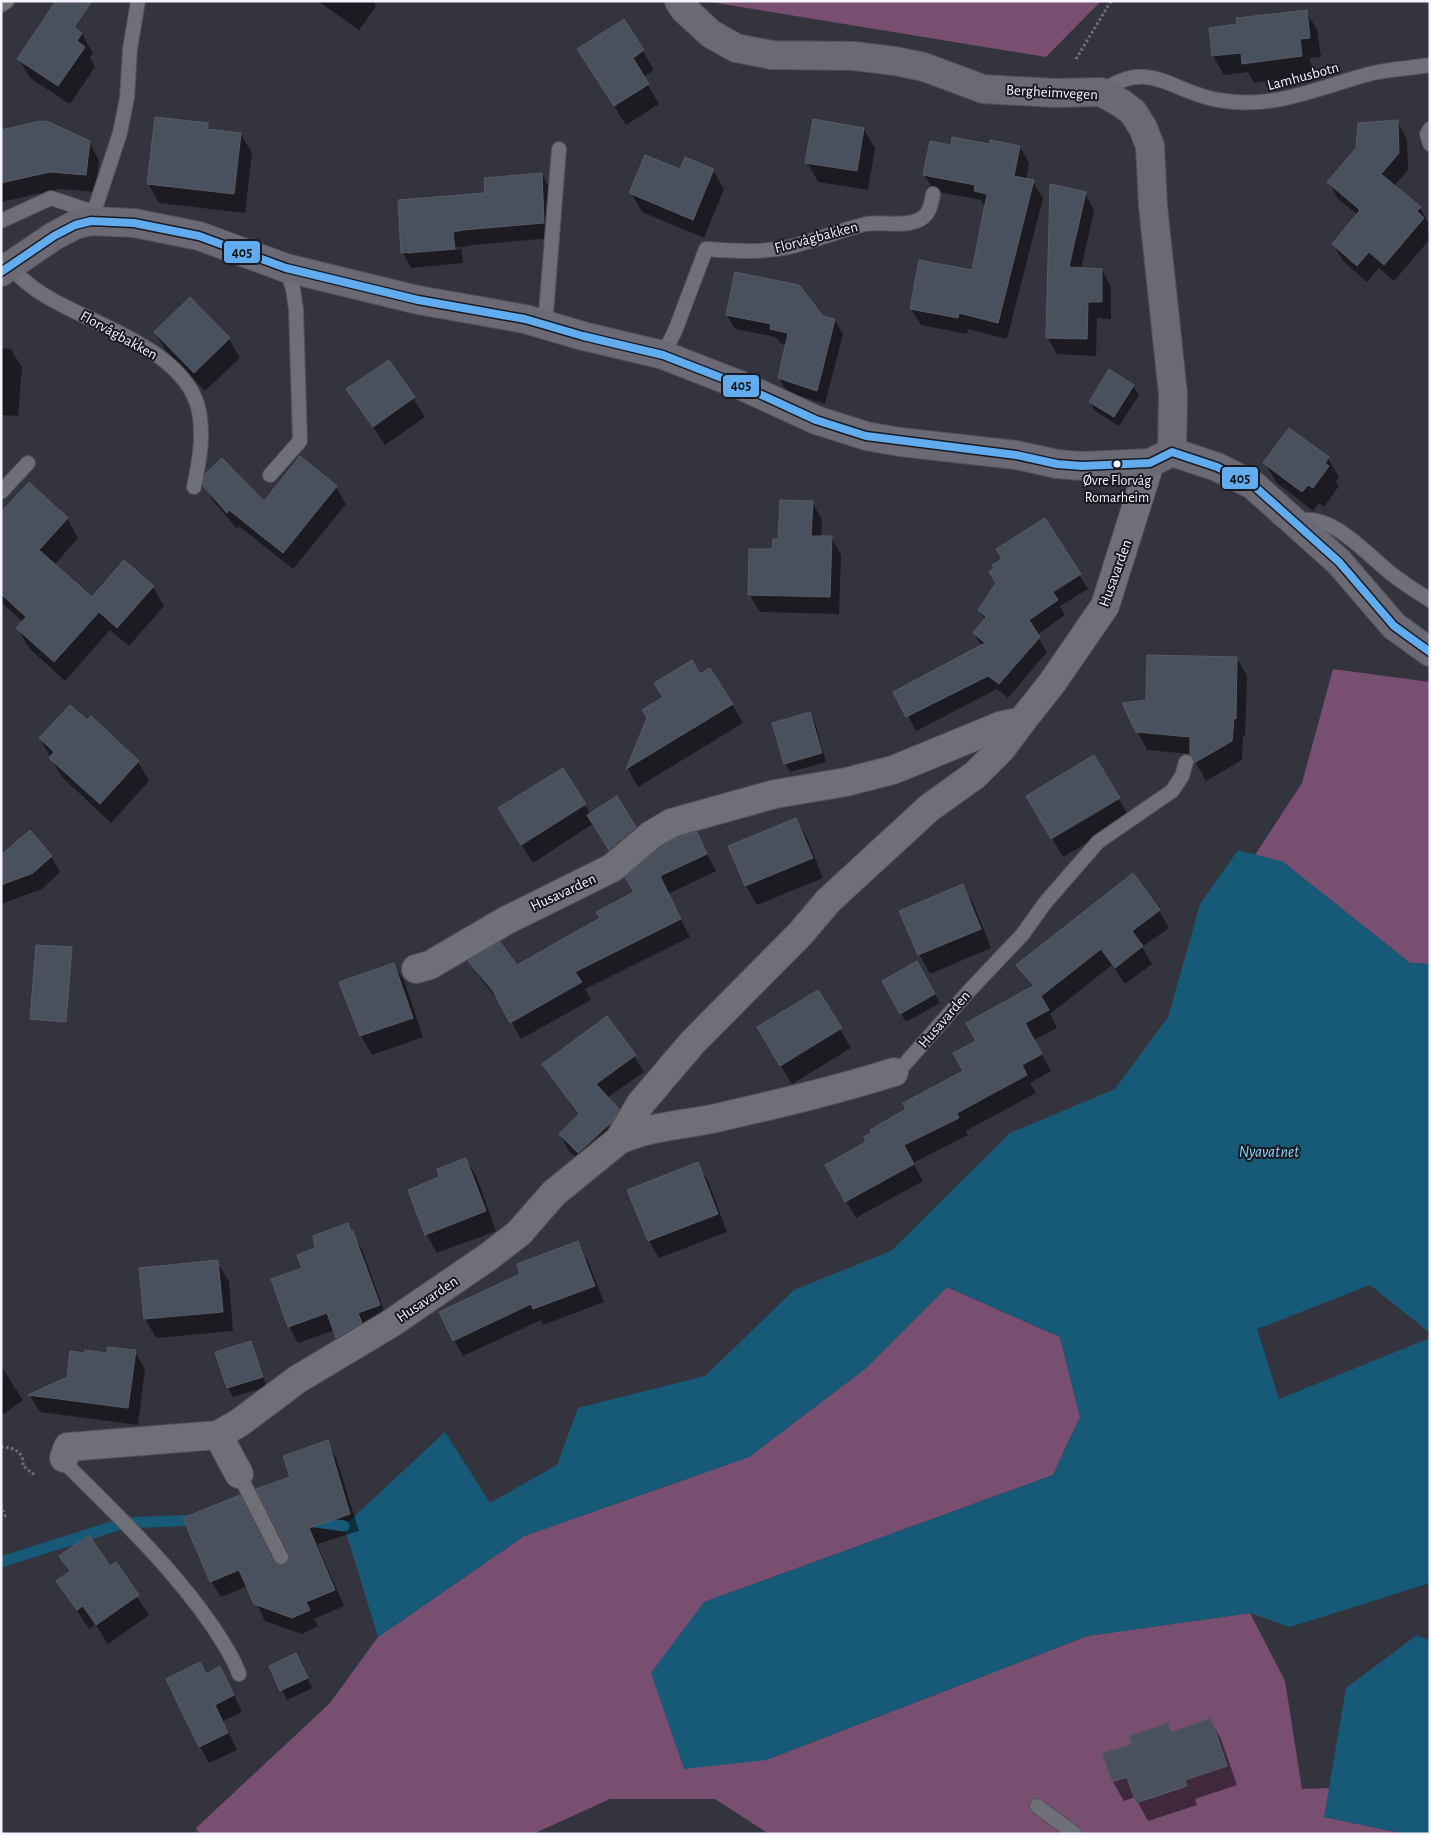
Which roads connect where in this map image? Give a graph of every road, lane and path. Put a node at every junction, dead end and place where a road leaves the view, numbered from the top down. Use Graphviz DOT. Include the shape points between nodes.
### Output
graph roads {
  1 [pos="7,1"];
  2 [pos="138,1"];
  3 [pos="679,1"];
  4 [pos="1111,1"];
  5 [pos="1,5"];
  6 [pos="1430,65"];
  7 [pos="1101,92"];
  8 [pos="1055,93"];
  9 [pos="1430,129"];
  10 [pos="1430,144"];
  11 [pos="559,149"];
  12 [pos="933,194"];
  13 [pos="92,216"];
  14 [pos="1,221"];
  15 [pos="286,268"];
  16 [pos="5,269"];
  17 [pos="546,326"];
  18 [pos="664,355"];
  19 [pos="1161,457"];
  20 [pos="28,463"];
  21 [pos="270,474"];
  22 [pos="194,487"];
  23 [pos="1,492"];
  24 [pos="1296,522"];
  25 [pos="1430,600"];
  26 [pos="1430,652"];
  27 [pos="1022,721"];
  28 [pos="1186,762"];
  29 [pos="416,969"];
  30 [pos="894,1072"];
  31 [pos="619,1140"];
  32 [pos="218,1435"];
  33 [pos="64,1458"];
  34 [pos="239,1474"];
  35 [pos="1,1505"];
  36 [pos="1,1519"];
  37 [pos="281,1557"];
  38 [pos="239,1674"];
  39 [pos="1037,1806"];
  40 [pos="1075,1834"];
  1 -- 5 [label="lane"];
  2 -- 13 [label="lane" via="120,133"];
  3 -- 8 [label="street, Bergheimvegen" via="711,34 736,48 772,55 854,56 895,61 924,67 983,89"];
  4 -- 8 [label="path"];
  6 -- 7 [label="lane, Lamhusbotn" via="1376,73 1266,103 1217,100 1143,75 1116,82"];
  7 -- 8 [label="street, Bergheimvegen"];
  7 -- 19 [label="street, Bergheimvegen" via="1133,112 1150,146 1153,206 1173,394"];
  9 -- 10 [label="lane" via="1426,134"];
  11 -- 17 [label="lane"];
  12 -- 18 [label="lane, Florvågbakken" via="931,209 915,222 868,224 790,247 732,251 706,249"];
  13 -- 14 [label="lane, Florvågbakken" via="52,198"];
  13 -- 15 [label="street, Florvågbakken" via="183,232"];
  13 -- 16 [label="street, Florvågbakken" via="54,236"];
  15 -- 17 [label="street, Florvågbakken" via="418,300 525,318"];
  15 -- 21 [label="lane" via="296,309 300,441"];
  16 -- 22 [label="lane, Florvågbakken" via="43,295 166,361 190,390 199,410 200,456"];
  17 -- 18 [label="street, Florvågbakken"];
  18 -- 19 [label="street, Florvågbakken" via="816,420 866,436 1082,466"];
  19 -- 24 [label="street, Florvågbakken" via="1217,466 1253,485"];
  19 -- 27 [label="street, Husavarden" via="1105,606"];
  20 -- 23 [label="lane"];
  24 -- 25 [label="lane" via="1305,518 1334,527 1389,572"];
  24 -- 26 [label="street, Florvågbakken" via="1338,562 1394,626"];
  27 -- 29 [label="street, Husavarden" via="1000,726 893,770 775,794 671,823 606,872 569,887 430,965"];
  27 -- 31 [label="street, Husavarden" via="1002,748 975,775 929,808 828,901 801,933 693,1042 640,1103"];
  28 -- 30 [label="lane, Husavarden" via="1172,791 1098,842 1022,935 904,1065"];
  30 -- 31 [label="street, Husavarden" via="711,1119 638,1132"];
  31 -- 32 [label="street, Husavarden" via="554,1193 519,1233 488,1257 390,1324 298,1379 240,1423"];
  32 -- 33 [label="street, Husavarden" via="68,1447"];
  32 -- 34 [label="street"];
  33 -- 38 [label="lane, Husavarden" via="188,1591 218,1634"];
  34 -- 37 [label="lane"];
  35 -- 36 [label="path" via="5,1516"];
  39 -- 40 [label="lane"];
}
